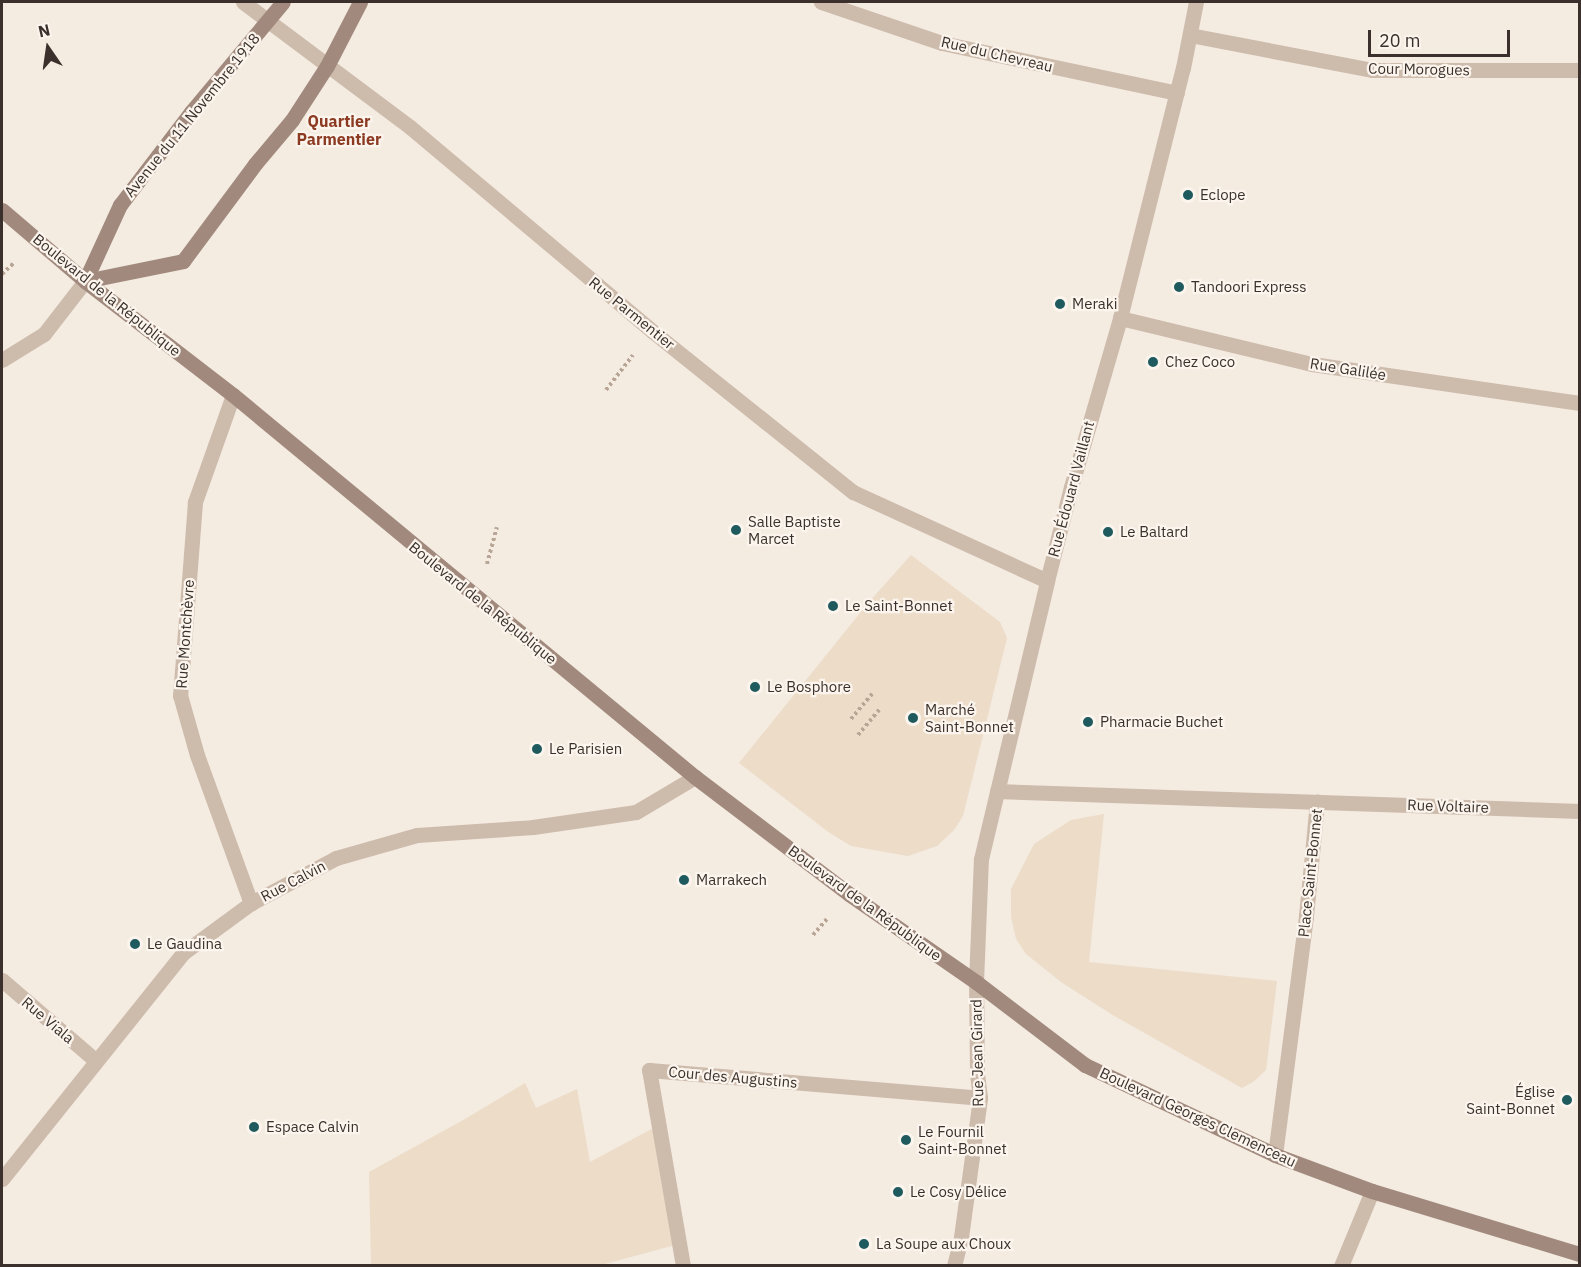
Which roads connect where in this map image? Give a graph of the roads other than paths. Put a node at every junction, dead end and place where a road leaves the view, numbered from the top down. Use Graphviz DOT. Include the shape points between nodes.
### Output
graph roads {
  1 [pos="243,2"];
  2 [pos="283,2"];
  3 [pos="360,2"];
  4 [pos="821,2"];
  5 [pos="1196,2"];
  6 [pos="268,20"];
  7 [pos="1190,35"];
  8 [pos="327,66"];
  9 [pos="1580,70"];
  10 [pos="1176,93"];
  11 [pos="2,210"];
  12 [pos="86,281"];
  13 [pos="1120,318"];
  14 [pos="2,360"];
  15 [pos="233,396"];
  16 [pos="1580,403"];
  17 [pos="1047,581"];
  18 [pos="695,777"];
  19 [pos="997,790"];
  20 [pos="1317,802"];
  21 [pos="1580,811"];
  22 [pos="251,903"];
  23 [pos="2,980"];
  24 [pos="976,982"];
  25 [pos="95,1060"];
  26 [pos="980,1098"];
  27 [pos="1275,1155"];
  28 [pos="2,1179"];
  29 [pos="1372,1191"];
  30 [pos="1580,1254"];
  31 [pos="683,1266"];
  32 [pos="954,1266"];
  33 [pos="1341,1266"];
  1 -- 6 [label="street, Rue Parmentier"];
  2 -- 6 [label="main road, Avenue du 11 Novembre 1918"];
  3 -- 8 [label="main road"];
  4 -- 10 [label="street, Rue du Chevreau" via="942,43"];
  5 -- 7 [label="street, Rue Édouard Vaillant"];
  6 -- 8 [label="street, Rue Parmentier"];
  6 -- 12 [label="main road, Avenue du 11 Novembre 1918" via="120,205"];
  7 -- 9 [label="street, Cour Morogues" via="1372,70"];
  7 -- 10 [label="street, Rue Édouard Vaillant"];
  8 -- 12 [label="main road" via="292,120 183,261"];
  8 -- 17 [label="street, Rue Parmentier" via="410,127 652,331 853,492"];
  10 -- 13 [label="street, Rue Édouard Vaillant"];
  11 -- 12 [label="main road, Boulevard de la République"];
  12 -- 14 [label="street" via="44,334"];
  12 -- 15 [label="main road, Boulevard de la République"];
  13 -- 16 [label="street, Rue Galilée" via="1312,364"];
  13 -- 17 [label="street, Rue Édouard Vaillant"];
  15 -- 18 [label="main road, Boulevard de la République"];
  15 -- 22 [label="street, Rue Montchèvre" via="195,502 180,695 196,755"];
  17 -- 19 [label="street, Rue Édouard Vaillant"];
  18 -- 22 [label="street, Rue Calvin" via="636,812 533,827 417,835 336,858"];
  18 -- 24 [label="main road, Boulevard de la République" via="849,894"];
  19 -- 20 [label="street, Place Saint-Bonnet"];
  19 -- 24 [label="street, Rue Édouard Vaillant" via="981,859"];
  20 -- 21 [label="street, Rue Voltaire"];
  20 -- 27 [label="street, Place Saint-Bonnet"];
  22 -- 25 [label="street, Rue Calvin" via="183,953"];
  23 -- 25 [label="street, Rue Viala"];
  24 -- 26 [label="street, Rue Jean Girard"];
  24 -- 27 [label="main road, Boulevard Georges Clemenceau" via="1085,1065"];
  25 -- 28 [label="street, Rue Calvin"];
  26 -- 31 [label="street, Cour des Augustins" via="649,1070"];
  26 -- 32 [label="street, Rue Jean Girard"];
  27 -- 29 [label="main road, Boulevard Georges Clemenceau"];
  29 -- 30 [label="main road, Boulevard Georges Clemenceau"];
  29 -- 33 [label="street"];
}
